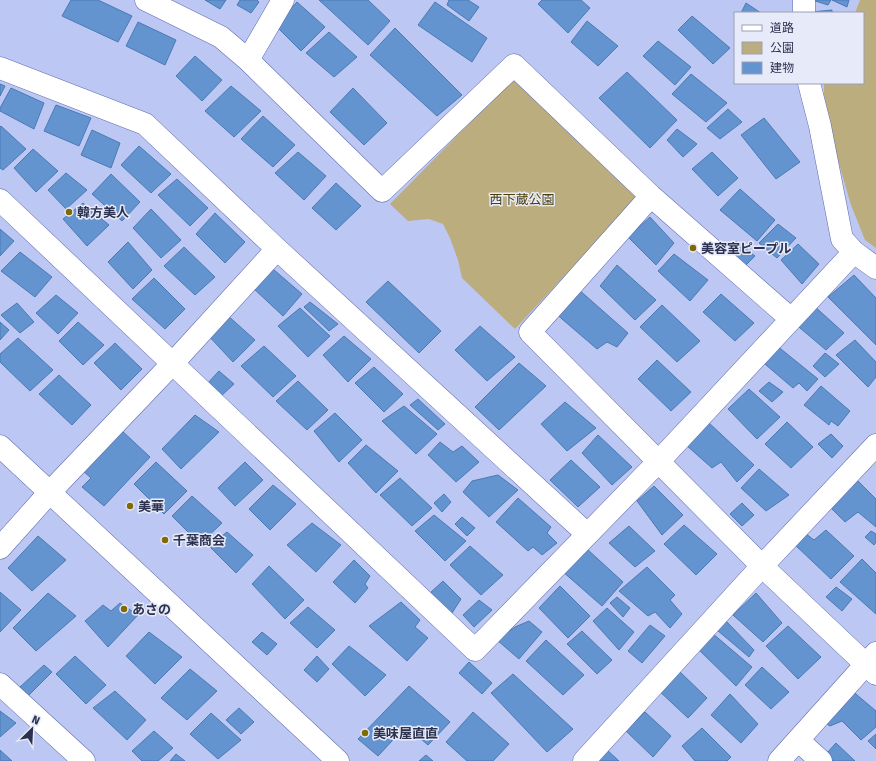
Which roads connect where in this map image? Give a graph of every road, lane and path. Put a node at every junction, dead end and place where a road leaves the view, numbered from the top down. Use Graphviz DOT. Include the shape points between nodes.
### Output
graph roads {
  1 [pos="146,0"];
  2 [pos="283,0"];
  3 [pos="804,0"];
  4 [pos="804,12"];
  5 [pos="248,60"];
  6 [pos="0,68"];
  7 [pos="809,84"];
  8 [pos="651,196"];
  9 [pos="0,200"];
  10 [pos="277,249"];
  11 [pos="854,252"];
  12 [pos="876,268"];
  13 [pos="791,320"];
  14 [pos="173,364"];
  15 [pos="876,445"];
  16 [pos="0,446"];
  17 [pos="659,460"];
  18 [pos="50,492"];
  19 [pos="587,534"];
  20 [pos="0,548"];
  21 [pos="762,566"];
  22 [pos="873,664"];
  23 [pos="0,684"];
  24 [pos="798,740"];
  25 [pos="84,761"];
  26 [pos="338,761"];
  27 [pos="584,761"];
  28 [pos="779,761"];
  29 [pos="821,761"];
  1 -- 5 [label="street" via="220,37"];
  2 -- 5 [label="street"];
  3 -- 4 [label="street"];
  5 -- 8 [label="street" via="382,191 514,65"];
  6 -- 10 [label="street" via="145,124"];
  7 -- 11 [label="street" via="842,239"];
  8 -- 13 [label="street"];
  8 -- 17 [label="street" via="530,332"];
  9 -- 14 [label="street"];
  10 -- 14 [label="street"];
  10 -- 19 [label="street"];
  11 -- 12 [label="street"];
  11 -- 13 [label="street"];
  13 -- 17 [label="street"];
  14 -- 18 [label="street"];
  14 -- 19 [label="street" via="475,650"];
  15 -- 21 [label="street"];
  16 -- 18 [label="street"];
  17 -- 19 [label="street"];
  17 -- 21 [label="street"];
  18 -- 20 [label="street"];
  18 -- 26 [label="street"];
  21 -- 22 [label="street"];
  21 -- 27 [label="street"];
  22 -- 24 [label="street"];
  23 -- 25 [label="street"];
  24 -- 28 [label="street"];
  24 -- 29 [label="street"];
}
